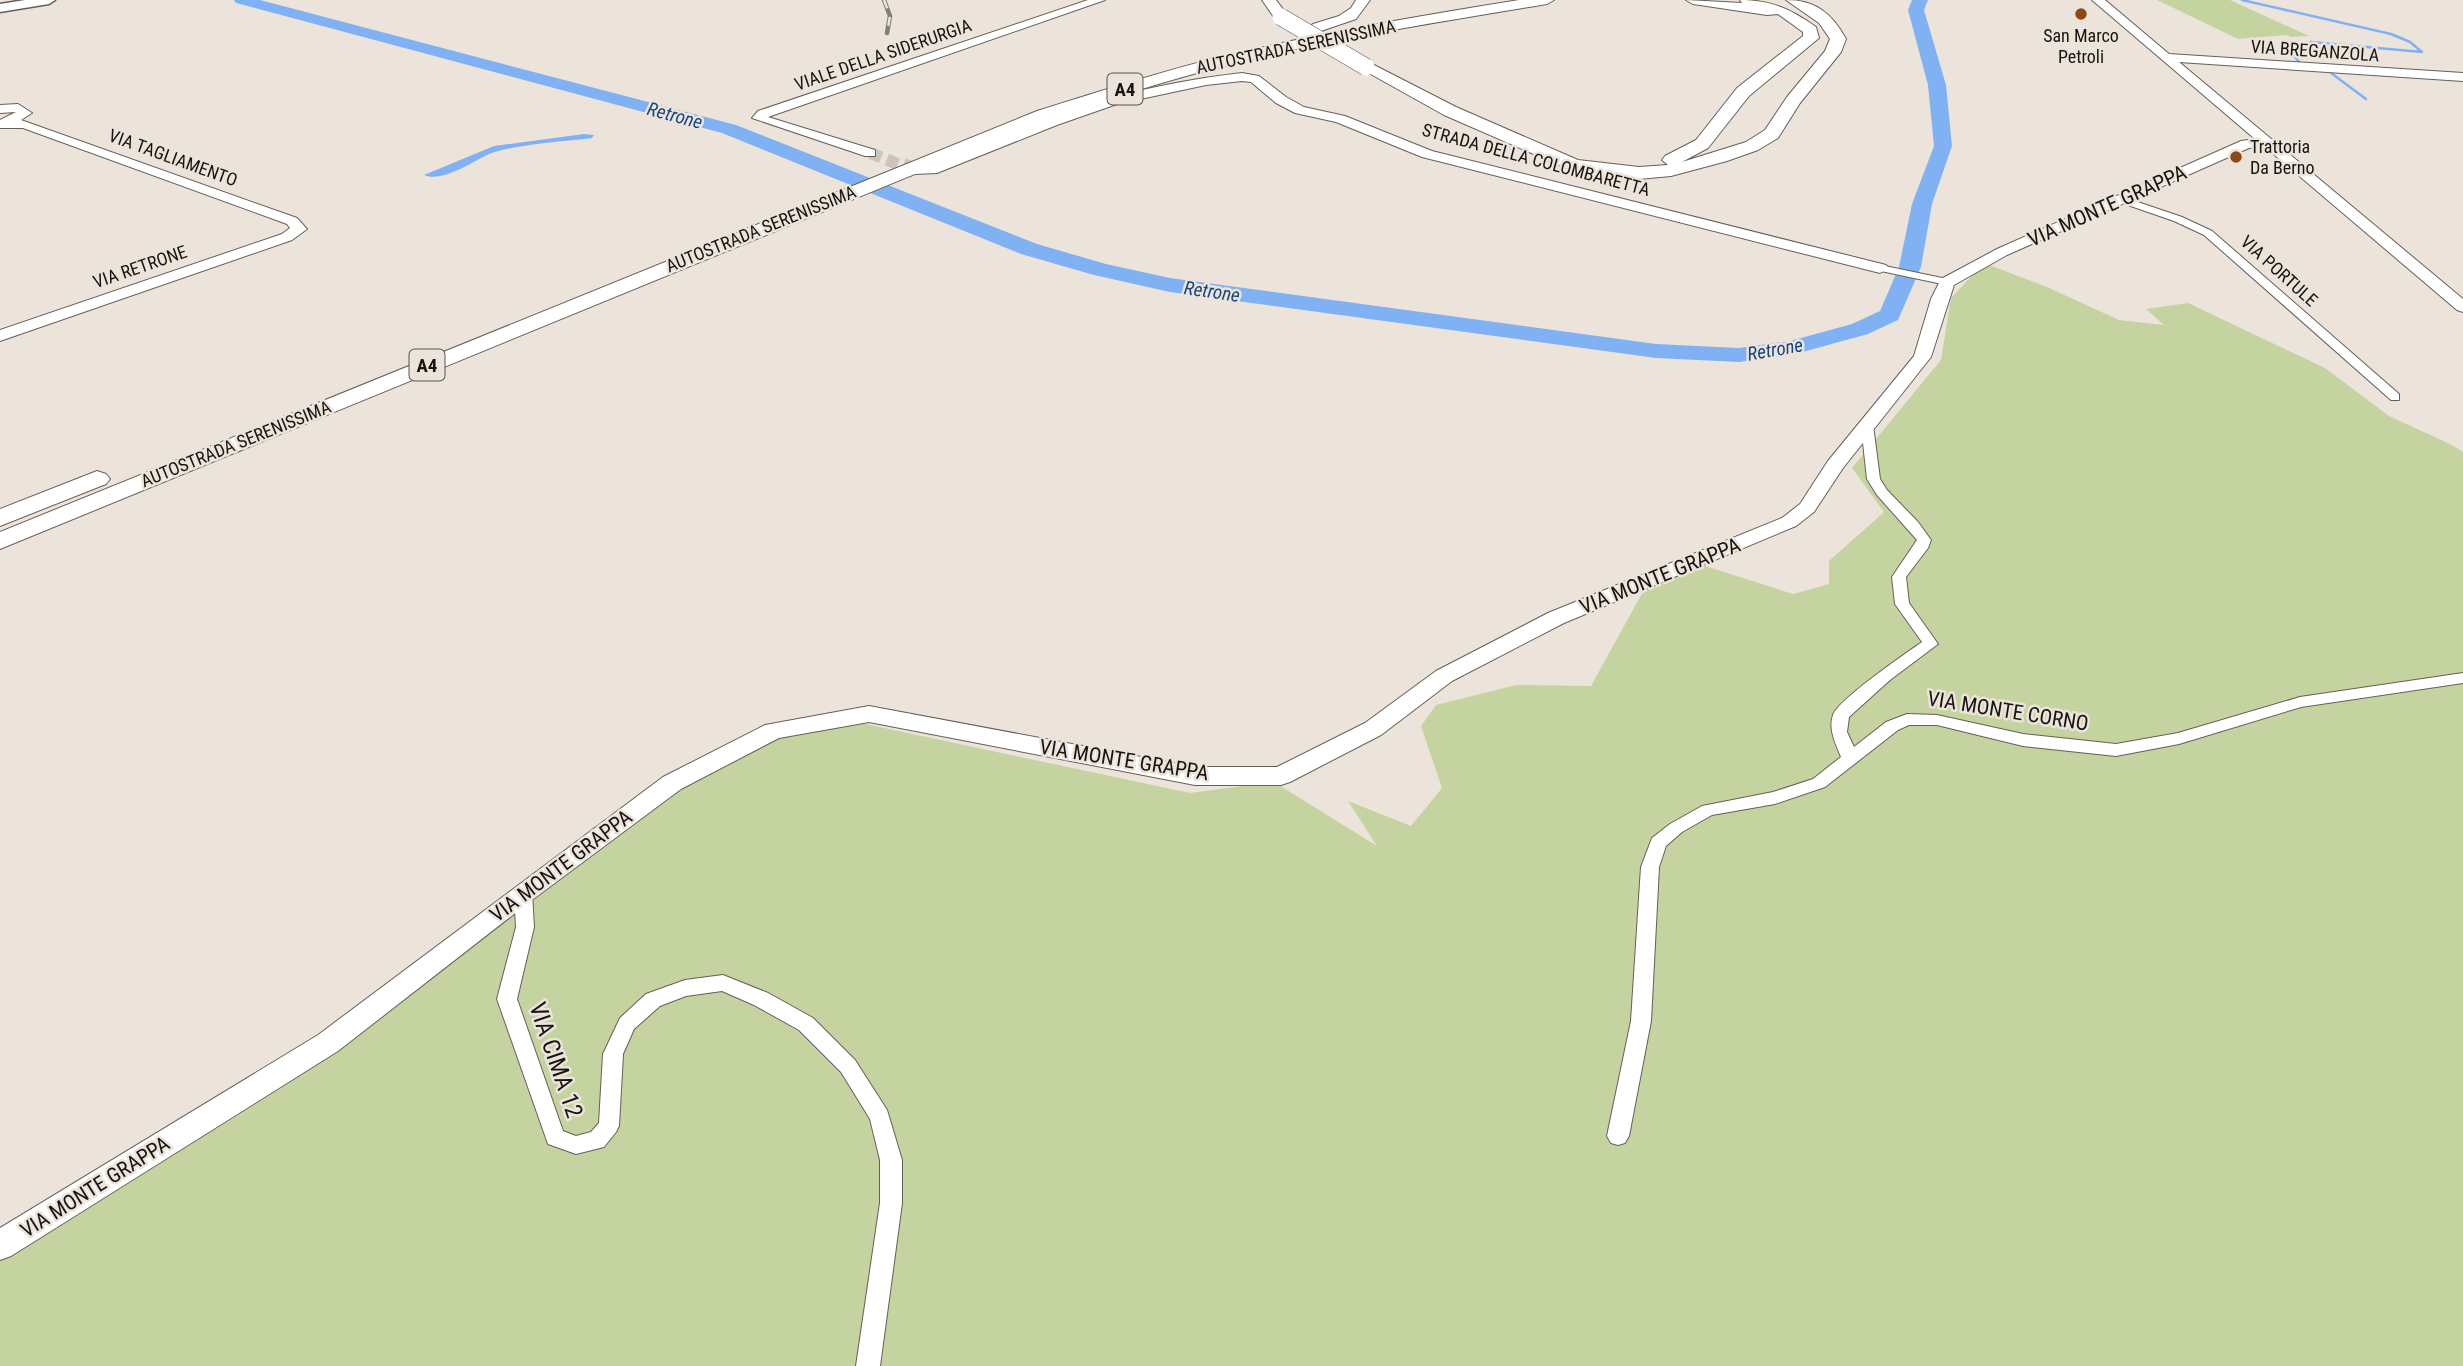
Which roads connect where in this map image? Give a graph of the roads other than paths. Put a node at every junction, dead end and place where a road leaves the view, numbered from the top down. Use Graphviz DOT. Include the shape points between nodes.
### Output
graph roads {
  1 [pos="49,0"];
  2 [pos="1099,0"];
  3 [pos="1269,0"];
  4 [pos="1282,0"];
  5 [pos="1363,0"];
  6 [pos="1475,0"];
  7 [pos="1495,0"];
  8 [pos="1547,0"];
  9 [pos="1693,0"];
  10 [pos="1747,0"];
  11 [pos="1762,0"];
  12 [pos="1793,0"];
  13 [pos="2098,0"];
  14 [pos="1563,1"];
  15 [pos="1442,2"];
  16 [pos="0,8"];
  17 [pos="1288,16"];
  18 [pos="1373,30"];
  19 [pos="1833,51"];
  20 [pos="1792,54"];
  21 [pos="2165,57"];
  22 [pos="1363,60"];
  23 [pos="1128,76"];
  24 [pos="2463,78"];
  25 [pos="0,109"];
  26 [pos="23,120"];
  27 [pos="0,124"];
  28 [pos="2267,142"];
  29 [pos="875,167"];
  30 [pos="914,170"];
  31 [pos="846,186"];
  32 [pos="2123,200"];
  33 [pos="293,233"];
  34 [pos="1880,268"];
  35 [pos="1938,281"];
  36 [pos="2456,295"];
  37 [pos="2463,307"];
  38 [pos="0,335"];
  39 [pos="2395,397"];
  40 [pos="1867,425"];
  41 [pos="0,518"];
  42 [pos="0,541"];
  43 [pos="2463,678"];
  44 [pos="1850,759"];
  45 [pos="523,893"];
  46 [pos="1619,1136"];
  47 [pos="0,1245"];
  48 [pos="868,1366"];
  1 -- 16 [label="main road"];
  2 -- 29 [label="street, VIALE DELLA SIDERURGIA" via="759,118 845,143"];
  3 -- 17 [label="highway"];
  4 -- 17 [label="highway"];
  5 -- 23 [label="highway" via="1357,11 1334,23 1221,48"];
  6 -- 15 [label="highway"];
  7 -- 23 [label="highway, AUTOSTRADA SERENISSIMA / A4" via="1280,38"];
  8 -- 18 [label="highway, AUTOSTRADA SERENISSIMA / A4"];
  9 -- 20 [label="highway" via="1744,6 1785,18 1802,33"];
  10 -- 20 [label="highway" via="1783,11 1811,30 1811,38"];
  11 -- 19 [label="highway" via="1814,21 1825,31"];
  12 -- 19 [label="highway" via="1832,26 1838,39"];
  13 -- 21 [label="street"];
  14 -- 18 [label="highway"];
  17 -- 22 [label="highway, bridge"];
  18 -- 29 [label="highway, AUTOSTRADA SERENISSIMA / A4" via="1245,56 1135,86"];
  19 -- 22 [label="highway" via="1772,134 1721,157 1639,173 1574,165 1450,111"];
  20 -- 22 [label="highway" via="1744,92 1702,144 1672,160 1633,165 1590,161 1540,146"];
  21 -- 24 [label="street, VIA BREGANZOLA"];
  21 -- 28 [label="street"];
  23 -- 29 [label="highway, AUTOSTRADA SERENISSIMA / A4"];
  25 -- 26 [label="street, VIA TAGLIAMENTO" via="23,109"];
  26 -- 27 [label="street, VIA TAGLIAMENTO"];
  26 -- 33 [label="street, VIA TAGLIAMENTO" via="292,221 299,229"];
  28 -- 32 [label="street, VIA MONTE GRAPPA" via="2246,144"];
  28 -- 36 [label="street"];
  29 -- 31 [label="highway, AUTOSTRADA SERENISSIMA / A4"];
  30 -- 34 [label="street, STRADA DELLA COLOMBARETTA" via="943,167 1114,100 1242,77 1255,79 1300,110 1340,118 1427,154"];
  31 -- 41 [label="highway, AUTOSTRADA SERENISSIMA / A4"];
  31 -- 42 [label="highway, AUTOSTRADA SERENISSIMA / A4"];
  32 -- 35 [label="street, VIA MONTE GRAPPA"];
  32 -- 39 [label="street, VIA PORTULE" via="2208,233"];
  33 -- 38 [label="street, VIA RETRONE"];
  34 -- 35 [label="street"];
  35 -- 40 [label="street, VIA MONTE GRAPPA" via="1939,299 1922,357"];
  36 -- 37 [label="street"];
  40 -- 44 [label="street" via="1875,482 1924,540 1899,577 1902,604 1930,644 1884,676 1841,715 1839,732"];
  40 -- 45 [label="street, VIA MONTE GRAPPA" via="1807,508 1789,522 1556,618 1444,676 1374,729 1281,776 1195,776 869,714 773,731 672,783"];
  43 -- 44 [label="street, VIA MONTE CORNO" via="2300,702 2179,738 2116,750 2023,740 1937,720 1907,719"];
  44 -- 46 [label="street, VIA MONTE CORNO" via="1819,783 1775,798 1708,810 1658,843 1650,867 1641,1021"];
  45 -- 47 [label="street, VIA MONTE GRAPPA" via="328,1043"];
  45 -- 48 [label="street, VIA CIMA 12" via="525,927 507,999 555,1137 576,1145 597,1140 609,1126 613,1054 627,1024 653,1000 685,988 723,984 761,999 806,1024 848,1066 880,1116 891,1160 891,1203"];
}
